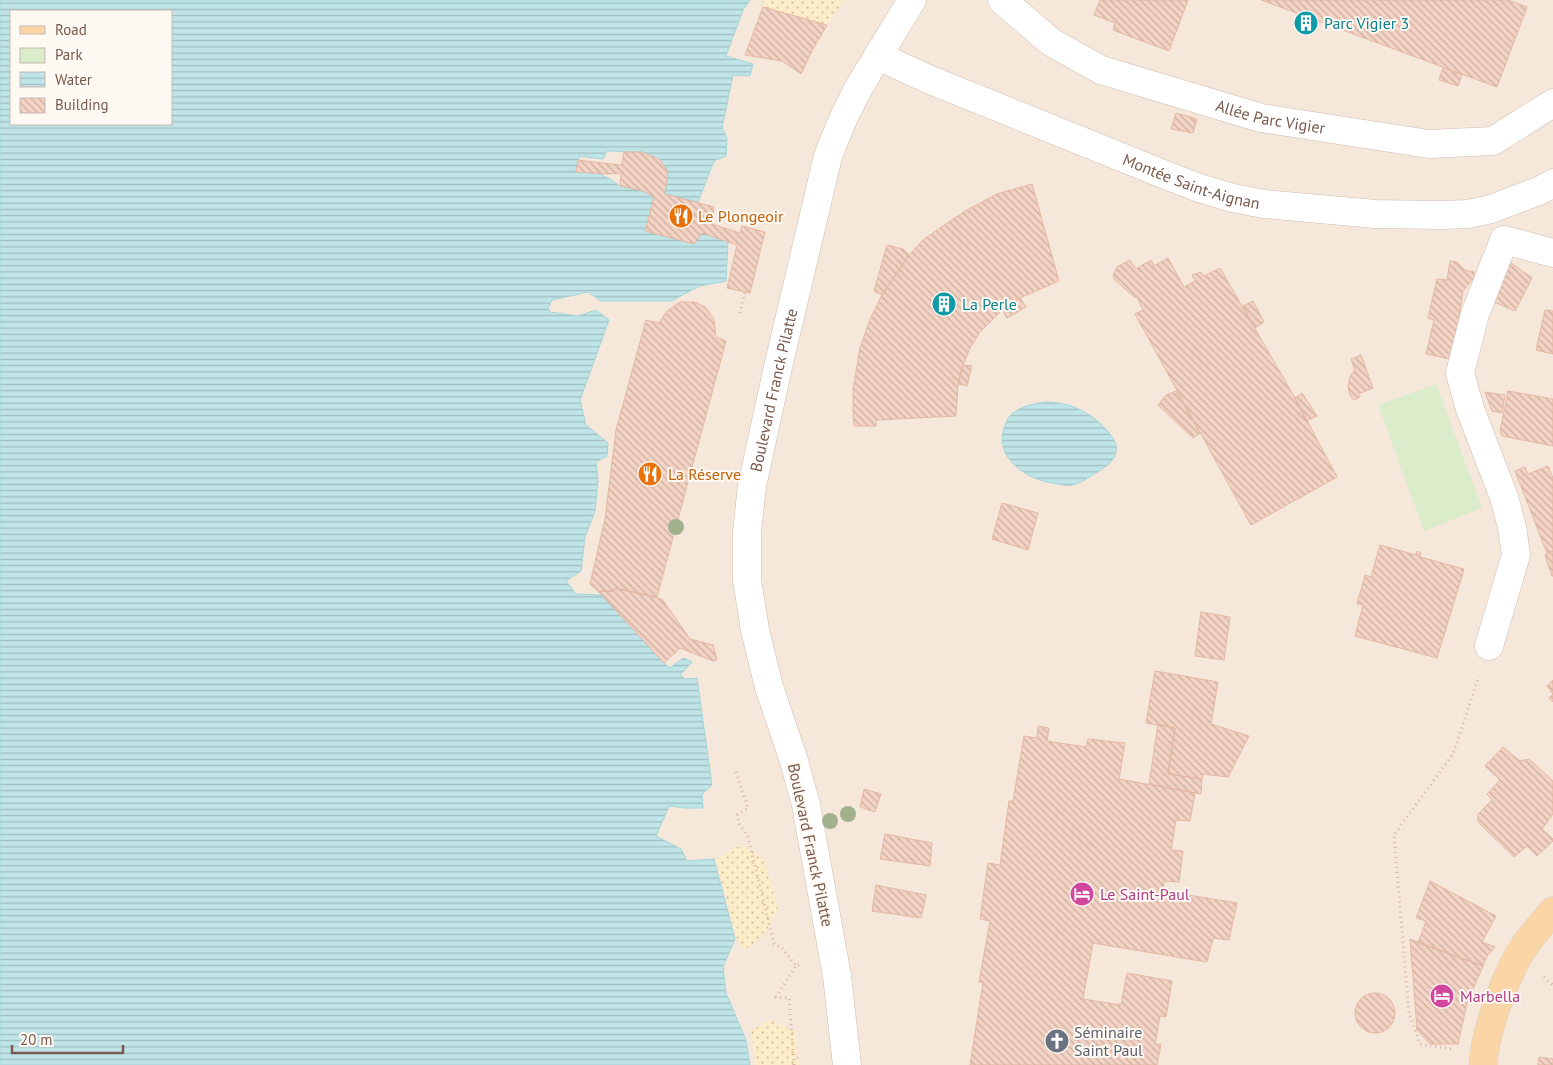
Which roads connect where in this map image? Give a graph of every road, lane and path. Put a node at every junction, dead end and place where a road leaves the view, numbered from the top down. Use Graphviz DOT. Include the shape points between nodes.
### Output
graph roads {
  1 [pos="912,0"];
  2 [pos="1002,0"];
  3 [pos="878,56"];
  4 [pos="1553,103"];
  5 [pos="1553,183"];
  6 [pos="1491,209"];
  7 [pos="1504,240"];
  8 [pos="1553,253"];
  9 [pos="745,292"];
  10 [pos="740,313"];
  11 [pos="1490,646"];
  12 [pos="736,772"];
  13 [pos="1553,911"];
  14 [pos="806,963"];
  15 [pos="796,966"];
  16 [pos="1484,1059"];
  17 [pos="794,1065"];
  18 [pos="847,1065"];
  1 -- 3 [label="street, Boulevard Franck Pilatte"];
  2 -- 4 [label="street, Allée Parc Vigier" via="1051,42 1101,70 1260,118 1430,144 1492,141"];
  3 -- 6 [label="street, Montée Saint-Aignan" via="1176,179 1232,198 1375,214 1456,216"];
  3 -- 18 [label="street, Boulevard Franck Pilatte" via="859,87 828,156 752,486 746,547 747,580 755,630 769,687 799,776 809,823 835,967"];
  5 -- 6 [label="street, Montée Saint-Aignan"];
  6 -- 7 [label="street"];
  7 -- 8 [label="street"];
  7 -- 11 [label="street" via="1475,314 1460,373 1470,409 1504,497 1516,554"];
  9 -- 10 [label="path"];
  11 -- 16 [label="path" via="1453,754 1394,835 1409,1013 1420,1044"];
  12 -- 15 [label="path" via="748,808 737,815 748,837 774,944 782,948"];
  13 -- 16 [label="main road" via="1518,956 1496,1008"];
  14 -- 15 [label="path"];
  15 -- 17 [label="path" via="776,997 789,998"];
}
